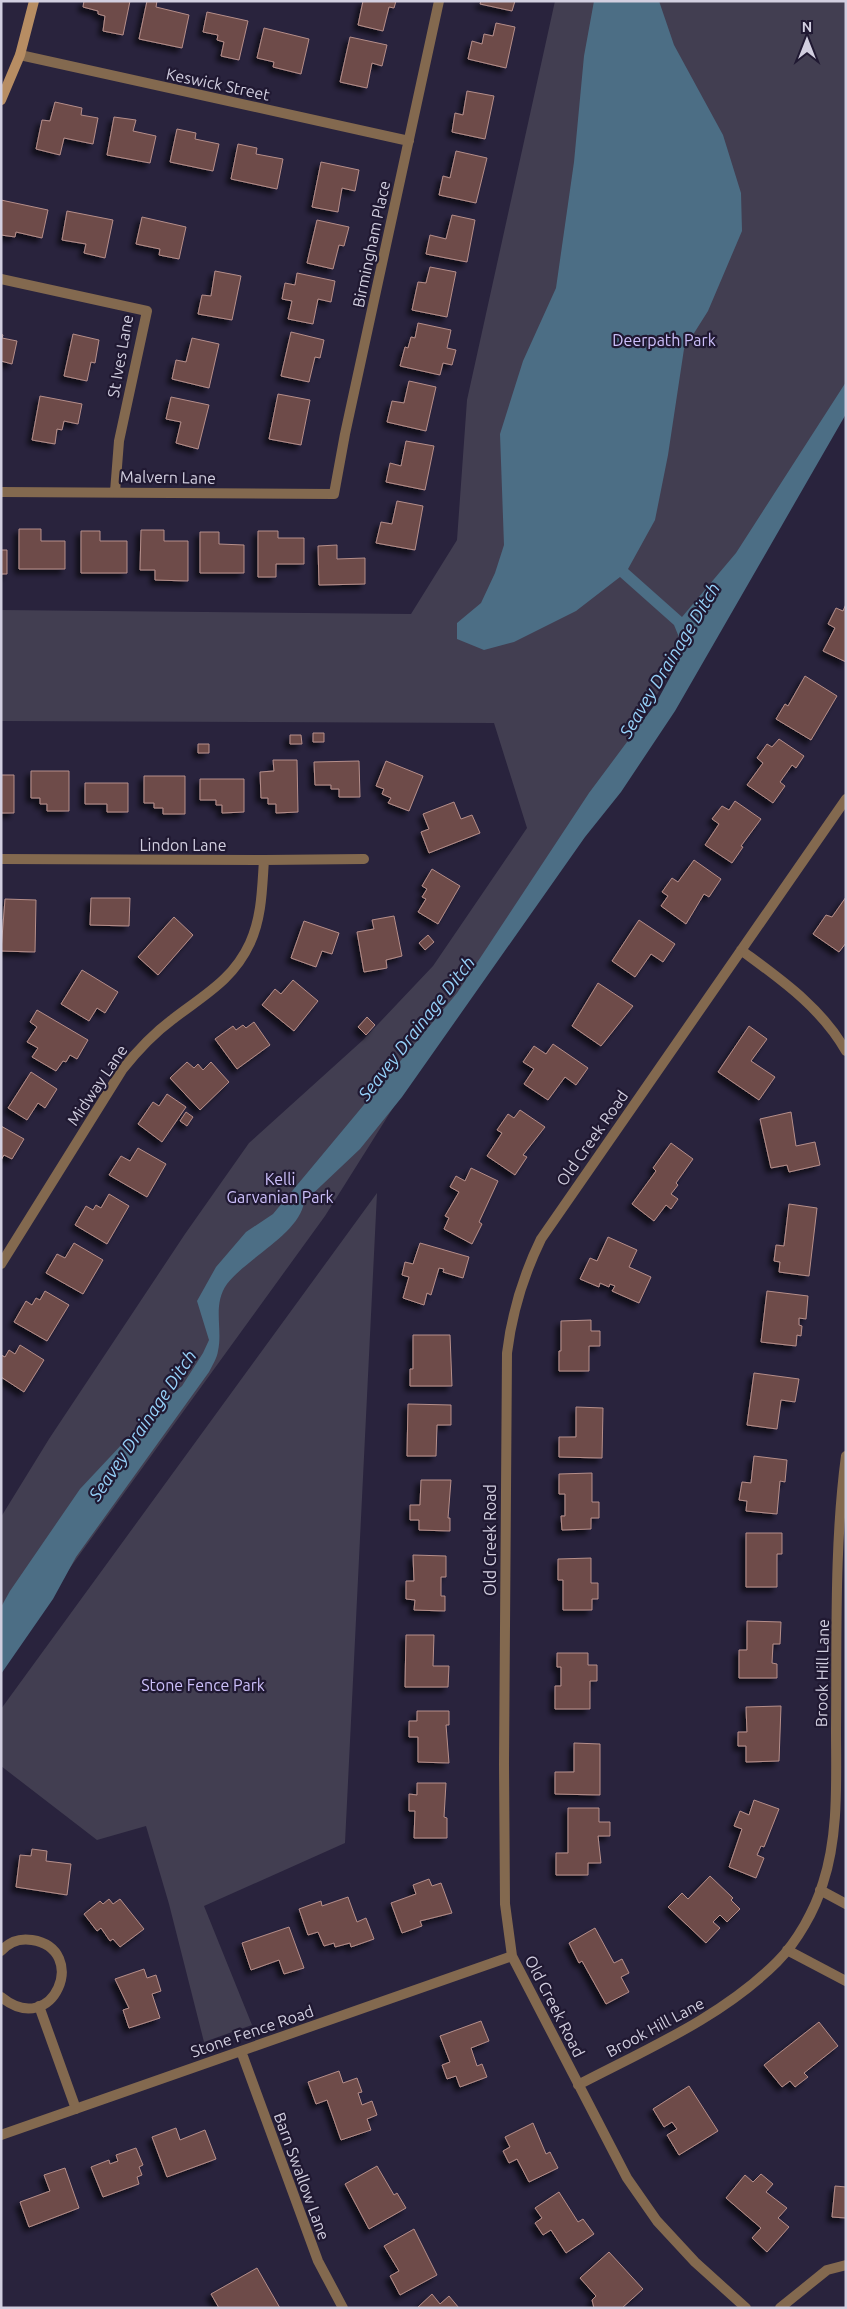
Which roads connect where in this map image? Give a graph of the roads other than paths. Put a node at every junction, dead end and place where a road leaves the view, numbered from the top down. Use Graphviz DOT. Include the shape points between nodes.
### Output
graph roads {
  1 [pos="34,1"];
  2 [pos="439,1"];
  3 [pos="20,55"];
  4 [pos="1,100"];
  5 [pos="409,141"];
  6 [pos="1,279"];
  7 [pos="1,492"];
  8 [pos="115,492"];
  9 [pos="334,494"];
  10 [pos="846,799"];
  11 [pos="364,858"];
  12 [pos="1,859"];
  13 [pos="264,860"];
  14 [pos="741,950"];
  15 [pos="846,1051"];
  16 [pos="1,1264"];
  17 [pos="846,1456"];
  18 [pos="820,1890"];
  19 [pos="846,1904"];
  20 [pos="787,1950"];
  21 [pos="1,1951"];
  22 [pos="512,1956"];
  23 [pos="846,1981"];
  24 [pos="1,1997"];
  25 [pos="39,2006"];
  26 [pos="241,2051"];
  27 [pos="578,2085"];
  28 [pos="76,2109"];
  29 [pos="1,2135"];
  30 [pos="846,2265"];
  31 [pos="342,2308"];
  32 [pos="746,2308"];
  33 [pos="780,2308"];
  1 -- 3 [label="street"];
  2 -- 5 [label="street, Birmingham Place"];
  3 -- 4 [label="street"];
  3 -- 5 [label="street, Keswick Street"];
  5 -- 9 [label="street, Birmingham Place"];
  6 -- 8 [label="street, St Ives Lane" via="147,312 119,441"];
  7 -- 8 [label="street, Malvern Lane"];
  8 -- 9 [label="street, Malvern Lane"];
  10 -- 14 [label="street, Old Creek Road"];
  11 -- 13 [label="street, Lindon Lane"];
  12 -- 13 [label="street, Lindon Lane"];
  13 -- 16 [label="street, Midway Lane" via="259,913 250,942 238,963 217,988 171,1020 135,1053"];
  14 -- 15 [label="street" via="795,990 818,1013"];
  14 -- 22 [label="street, Old Creek Road" via="541,1239 524,1275 511,1317 507,1353 504,1774 505,1904"];
  17 -- 18 [label="street, Brook Hill Lane" via="838,1514 835,1824"];
  18 -- 19 [label="street"];
  18 -- 20 [label="street, Brook Hill Lane" via="806,1921"];
  20 -- 23 [label="street"];
  20 -- 27 [label="street, Brook Hill Lane" via="748,1989 715,2012"];
  21 -- 25 [label="street" via="15,1941 27,1939 49,1946 57,1955 62,1966 59,1989 52,1999"];
  22 -- 26 [label="street, Stone Fence Road"];
  22 -- 27 [label="street, Old Creek Road"];
  24 -- 25 [label="street" via="21,2008"];
  25 -- 28 [label="street"];
  26 -- 28 [label="street, Stone Fence Road"];
  26 -- 31 [label="street, Barn Swallow Lane" via="318,2261"];
  27 -- 32 [label="street, Old Creek Road" via="627,2178 657,2221 695,2262"];
  28 -- 29 [label="street, Stone Fence Road"];
  30 -- 33 [label="street" via="827,2270"];
}
